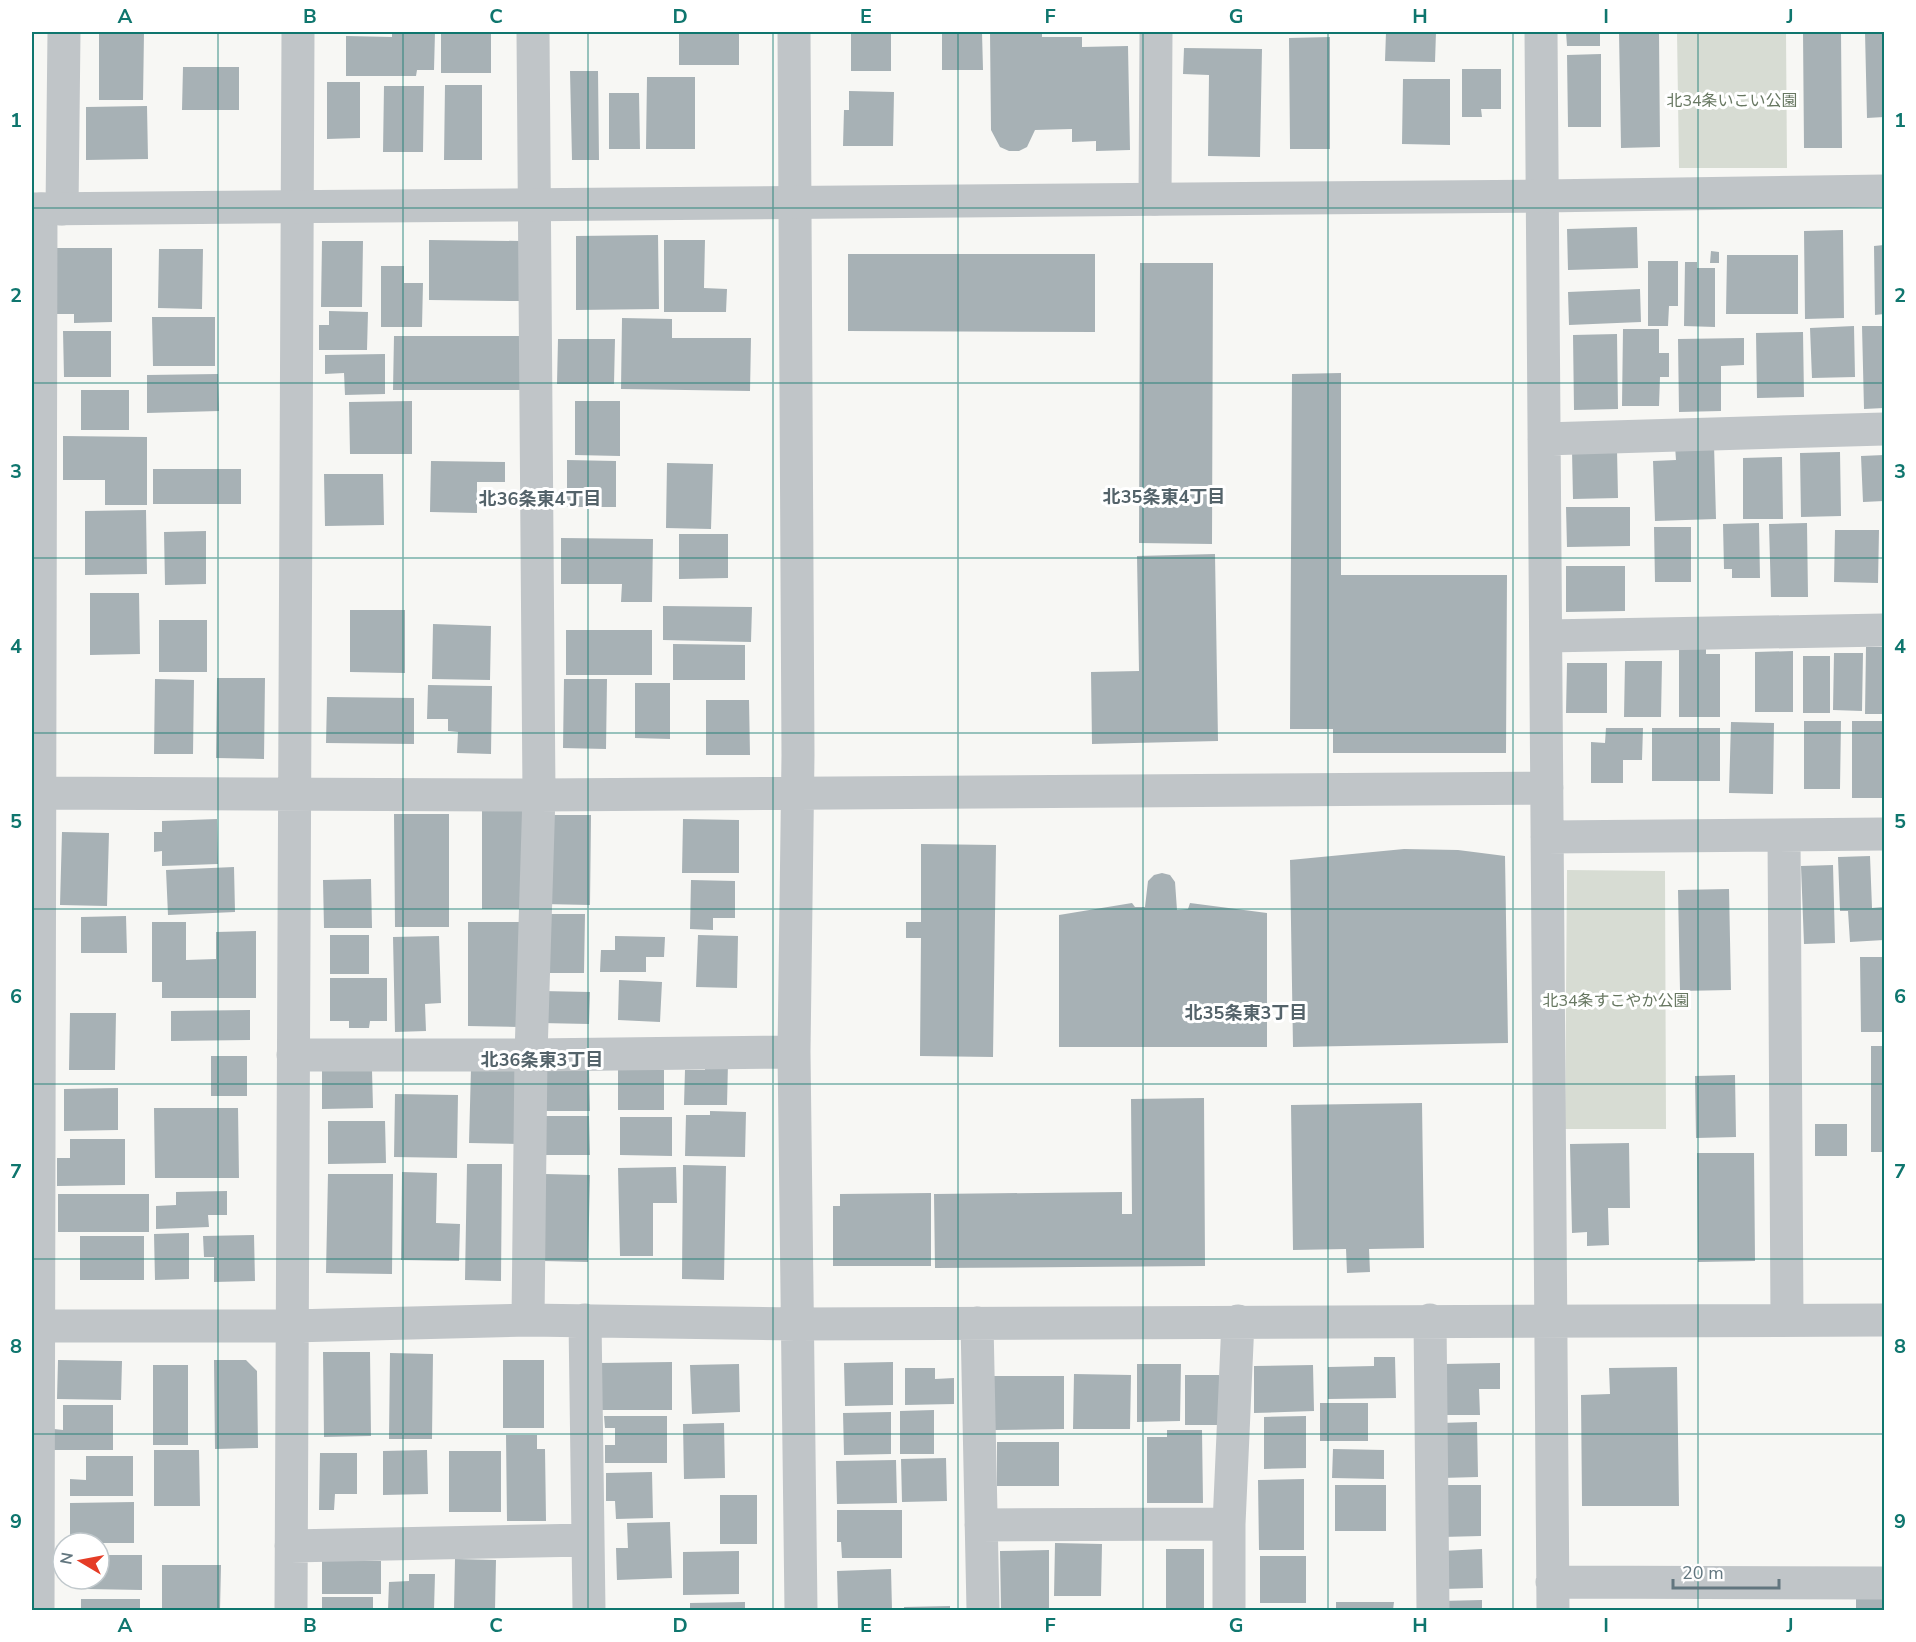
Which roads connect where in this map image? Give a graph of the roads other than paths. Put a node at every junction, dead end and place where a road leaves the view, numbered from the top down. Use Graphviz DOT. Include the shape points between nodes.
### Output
graph roads {
  1 [pos="64,32"];
  2 [pos="298,32"];
  3 [pos="533,32"];
  4 [pos="794,32"];
  5 [pos="1156,32"];
  6 [pos="1541,32"];
  7 [pos="1884,191"];
  8 [pos="1542,196"];
  9 [pos="1155,198"];
  10 [pos="796,203"];
  11 [pos="534,205"];
  12 [pos="297,206"];
  13 [pos="45,209"];
  14 [pos="1884,429"];
  15 [pos="1544,439"];
  16 [pos="1884,630"];
  17 [pos="1545,636"];
  18 [pos="1547,788"];
  19 [pos="35,793"];
  20 [pos="798,793"];
  21 [pos="294,794"];
  22 [pos="538,795"];
  23 [pos="1884,834"];
  24 [pos="1784,835"];
  25 [pos="1547,837"];
  26 [pos="794,1052"];
  27 [pos="293,1055"];
  28 [pos="531,1055"];
  29 [pos="528,1320"];
  30 [pos="585,1320"];
  31 [pos="1430,1320"];
  32 [pos="1550,1320"];
  33 [pos="1787,1320"];
  34 [pos="1884,1320"];
  35 [pos="1238,1321"];
  36 [pos="977,1323"];
  37 [pos="796,1324"];
  38 [pos="35,1326"];
  39 [pos="292,1326"];
  40 [pos="1229,1524"];
  41 [pos="981,1525"];
  42 [pos="588,1540"];
  43 [pos="291,1546"];
  44 [pos="1884,1583"];
  45 [pos="1552,1596"];
  46 [pos="1804,1596"];
  47 [pos="38,1611"];
  48 [pos="291,1611"];
  49 [pos="589,1611"];
  50 [pos="801,1611"];
  51 [pos="982,1611"];
  52 [pos="1229,1611"];
  53 [pos="1433,1611"];
  1 -- 13 [label="street"];
  2 -- 12 [label="street"];
  3 -- 11 [label="street"];
  4 -- 10 [label="street"];
  5 -- 9 [label="street"];
  6 -- 8 [label="street"];
  7 -- 8 [label="street"];
  8 -- 9 [label="street"];
  8 -- 15 [label="street"];
  9 -- 10 [label="street"];
  10 -- 11 [label="street"];
  10 -- 20 [label="street"];
  11 -- 12 [label="street"];
  11 -- 22 [label="street"];
  12 -- 13 [label="street"];
  12 -- 21 [label="street"];
  13 -- 19 [label="street"];
  14 -- 15 [label="street"];
  15 -- 17 [label="street"];
  16 -- 17 [label="street"];
  17 -- 18 [label="street"];
  18 -- 20 [label="street"];
  18 -- 25 [label="street"];
  19 -- 21 [label="street"];
  19 -- 38 [label="street"];
  20 -- 22 [label="street"];
  20 -- 26 [label="street"];
  21 -- 22 [label="street"];
  21 -- 27 [label="street"];
  22 -- 28 [label="street"];
  23 -- 24 [label="street"];
  24 -- 25 [label="street"];
  24 -- 33 [label="street"];
  25 -- 32 [label="street"];
  26 -- 28 [label="street"];
  26 -- 37 [label="street"];
  27 -- 28 [label="street"];
  27 -- 39 [label="street"];
  28 -- 29 [label="street"];
  29 -- 30 [label="street"];
  29 -- 39 [label="street"];
  30 -- 37 [label="street"];
  30 -- 42 [label="street"];
  31 -- 32 [label="street"];
  31 -- 35 [label="street"];
  31 -- 53 [label="street"];
  32 -- 33 [label="street"];
  32 -- 45 [label="street"];
  33 -- 34 [label="street"];
  35 -- 36 [label="street"];
  35 -- 40 [label="street"];
  36 -- 37 [label="street"];
  36 -- 41 [label="street"];
  37 -- 50 [label="street"];
  38 -- 39 [label="street"];
  38 -- 47 [label="street"];
  39 -- 43 [label="street"];
  40 -- 41 [label="street"];
  40 -- 52 [label="street"];
  41 -- 51 [label="street"];
  42 -- 43 [label="street"];
  42 -- 49 [label="street"];
  43 -- 48 [label="street"];
  44 -- 46 [label="street"];
  45 -- 46 [label="street"];
}
